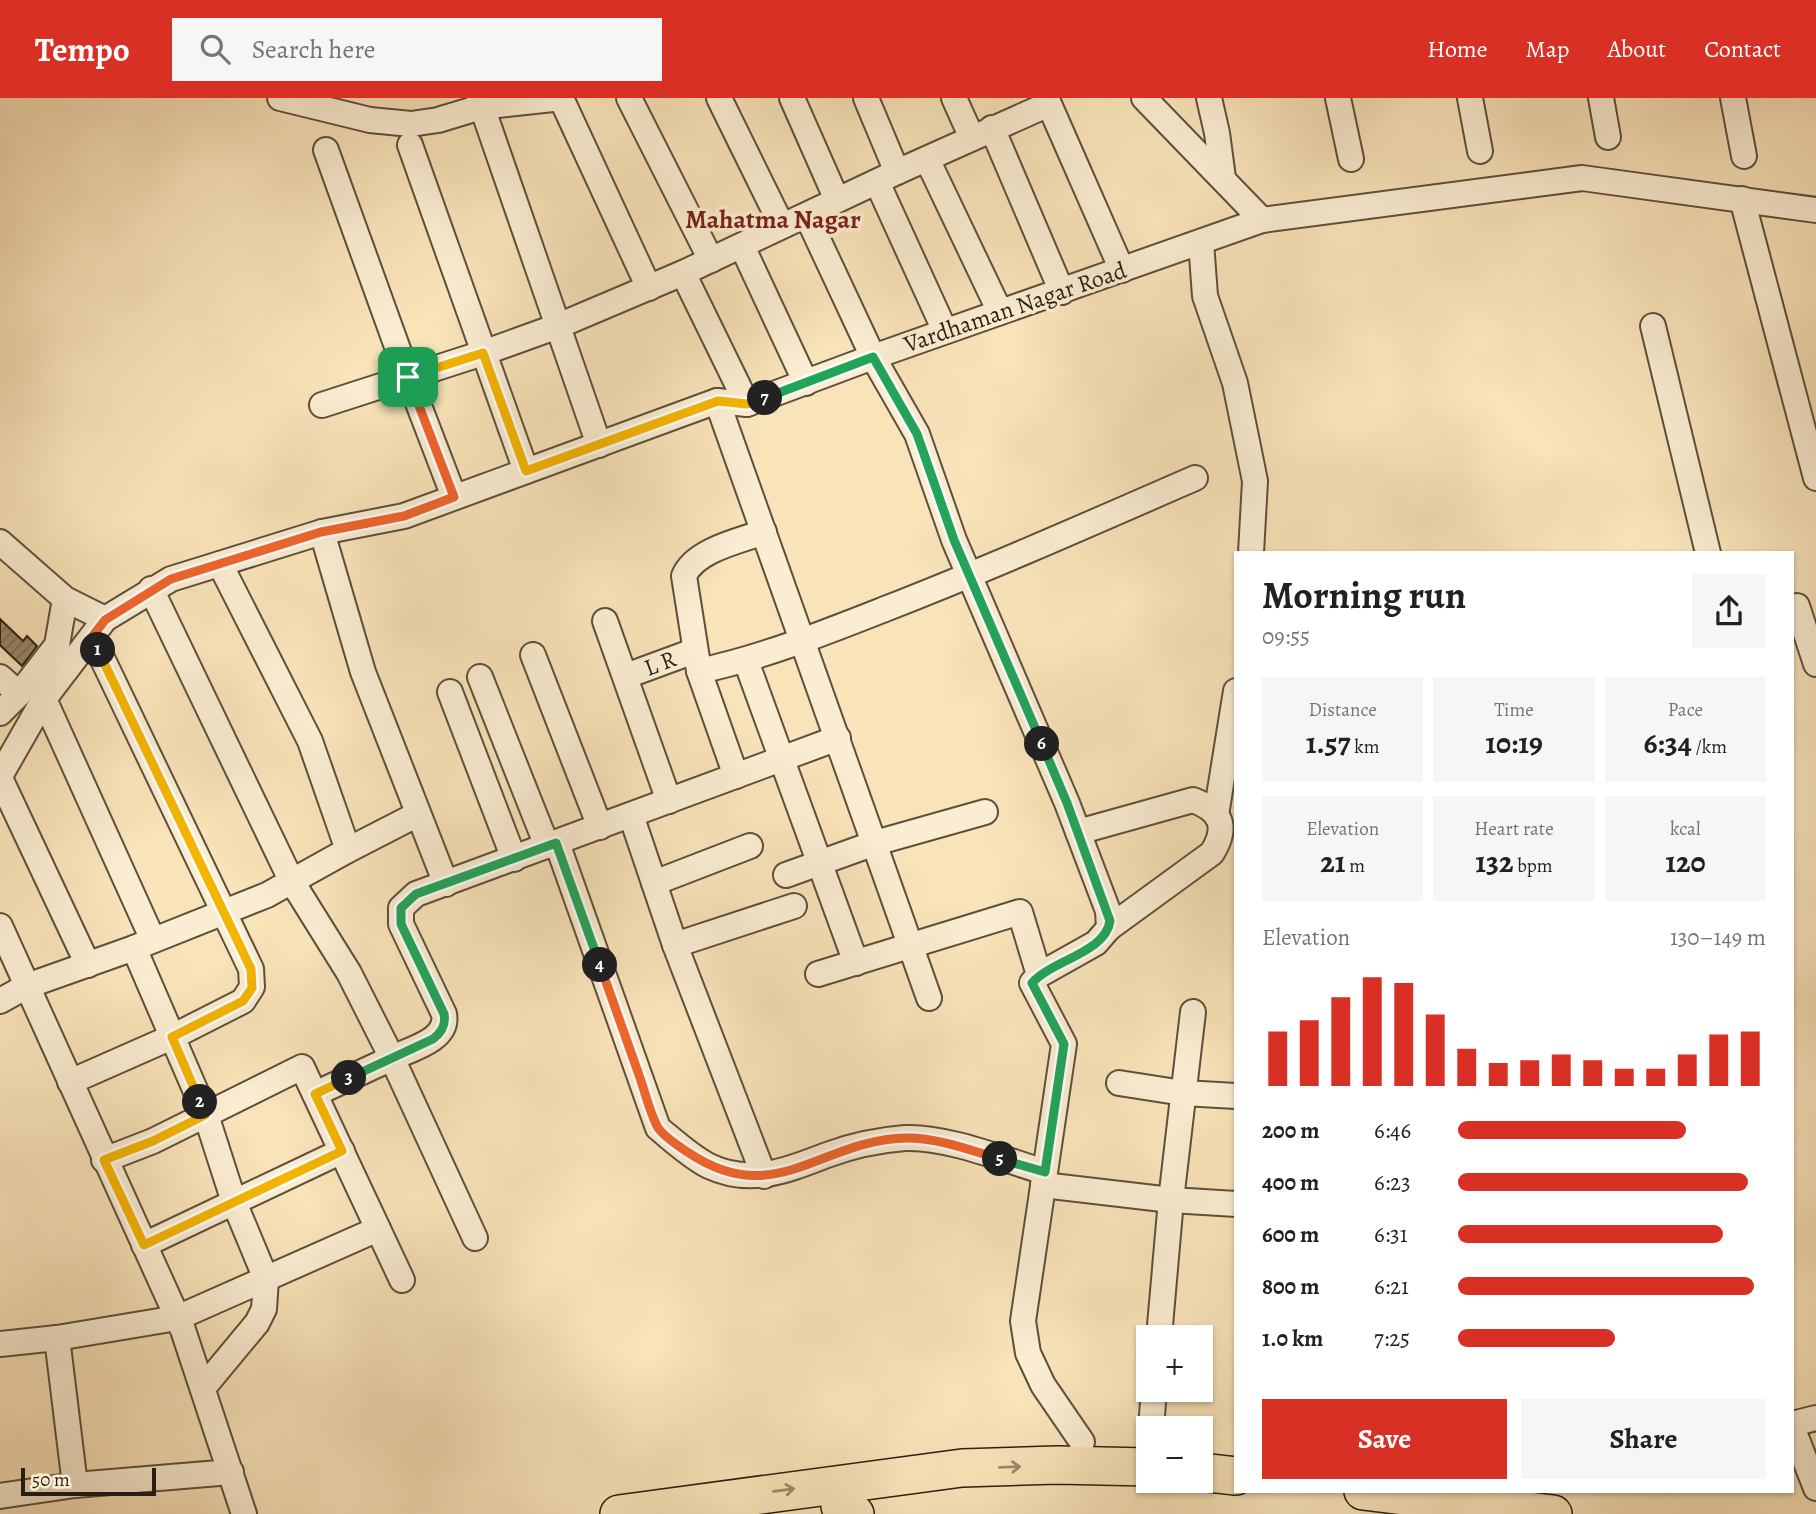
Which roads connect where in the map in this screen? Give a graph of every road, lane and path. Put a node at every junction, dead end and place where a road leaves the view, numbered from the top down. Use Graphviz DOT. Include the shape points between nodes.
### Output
graph roads {
  1 [pos="280,98"];
  2 [pos="562,98"];
  3 [pos="629,98"];
  4 [pos="719,98"];
  5 [pos="792,98"];
  6 [pos="866,98"];
  7 [pos="954,98"];
  8 [pos="1144,98"];
  9 [pos="1209,98"];
  10 [pos="1338,98"];
  11 [pos="1470,98"];
  12 [pos="1601,98"];
  13 [pos="1733,98"];
  14 [pos="480,103"];
  15 [pos="1019,107"];
  16 [pos="982,133"];
  17 [pos="1608,137"];
  18 [pos="410,145"];
  19 [pos="326,149"];
  20 [pos="1480,151"];
  21 [pos="1744,156"];
  22 [pos="927,159"];
  23 [pos="1351,159"];
  24 [pos="887,177"];
  25 [pos="1223,178"];
  26 [pos="1742,199"];
  27 [pos="837,200"];
  28 [pos="1816,210"];
  29 [pos="807,216"];
  30 [pos="1262,220"];
  31 [pos="782,226"];
  32 [pos="1201,242"];
  33 [pos="742,246"];
  34 [pos="711,260"];
  35 [pos="1122,270"];
  36 [pos="683,273"];
  37 [pos="649,288"];
  38 [pos="1062,292"];
  39 [pos="1000,313"];
  40 [pos="558,326"];
  41 [pos="1653,326"];
  42 [pos="946,331"];
  43 [pos="483,353"];
  44 [pos="873,357"];
  45 [pos="408,377"];
  46 [pos="806,383"];
  47 [pos="718,401"];
  48 [pos="747,404"];
  49 [pos="322,405"];
  50 [pos="598,444"];
  51 [pos="526,471"];
  52 [pos="1195,478"];
  53 [pos="1816,478"];
  54 [pos="454,497"];
  55 [pos="321,532"];
  56 [pos="764,532"];
  57 [pos="0,542"];
  58 [pos="1251,551"];
  59 [pos="1708,551"];
  60 [pos="220,564"];
  61 [pos="969,576"];
  62 [pos="151,590"];
  63 [pos="65,599"];
  64 [pos="1802,604"];
  65 [pos="605,621"];
  66 [pos="98,628"];
  67 [pos="804,640"];
  68 [pos="533,655"];
  69 [pos="696,661"];
  70 [pos="746,661"];
  71 [pos="1816,664"];
  72 [pos="626,676"];
  73 [pos="0,677"];
  74 [pos="480,677"];
  75 [pos="450,692"];
  76 [pos="19,694"];
  77 [pos="44,699"];
  78 [pos="1234,703"];
  79 [pos="0,713"];
  80 [pos="838,737"];
  81 [pos="782,759"];
  82 [pos="736,776"];
  83 [pos="0,777"];
  84 [pos="668,801"];
  85 [pos="985,812"];
  86 [pos="418,814"];
  87 [pos="631,815"];
  88 [pos="1216,815"];
  89 [pos="600,827"];
  90 [pos="1078,832"];
  91 [pos="875,843"];
  92 [pos="552,845"];
  93 [pos="750,846"];
  94 [pos="348,850"];
  95 [pos="514,859"];
  96 [pos="820,864"];
  97 [pos="786,875"];
  98 [pos="291,880"];
  99 [pos="654,883"];
  100 [pos="446,884"];
  101 [pos="794,906"];
  102 [pos="222,913"];
  103 [pos="0,926"];
  104 [pos="1109,928"];
  105 [pos="143,944"];
  106 [pos="910,944"];
  107 [pos="675,945"];
  108 [pos="856,963"];
  109 [pos="88,965"];
  110 [pos="818,974"];
  111 [pos="1039,975"];
  112 [pos="27,986"];
  113 [pos="929,998"];
  114 [pos="0,1002"];
  115 [pos="1193,1012"];
  116 [pos="172,1037"];
  117 [pos="392,1058"];
  118 [pos="70,1083"];
  119 [pos="1119,1083"];
  120 [pos="1183,1093"];
  121 [pos="315,1094"];
  122 [pos="1234,1096"];
  123 [pos="205,1115"];
  124 [pos="342,1151"];
  125 [pos="104,1160"];
  126 [pos="764,1177"];
  127 [pos="1044,1178"];
  128 [pos="1171,1200"];
  129 [pos="234,1202"];
  130 [pos="1234,1204"];
  131 [pos="378,1229"];
  132 [pos="475,1238"];
  133 [pos="144,1245"];
  134 [pos="266,1279"];
  135 [pos="402,1280"];
  136 [pos="177,1318"];
  137 [pos="1159,1325"];
  138 [pos="57,1338"];
  139 [pos="0,1344"];
  140 [pos="203,1388"];
  141 [pos="1149,1402"];
  142 [pos="1816,1419"];
  143 [pos="1794,1425"];
  144 [pos="1794,1431"];
  145 [pos="1135,1435"];
  146 [pos="1082,1442"];
  147 [pos="1136,1465"];
  148 [pos="231,1472"];
  149 [pos="1213,1473"];
  150 [pos="1234,1476"];
  151 [pos="75,1485"];
  152 [pos="1816,1488"];
  153 [pos="1380,1493"];
  154 [pos="1546,1493"];
  155 [pos="0,1496"];
  156 [pos="244,1514"];
  157 [pos="620,1514"];
  158 [pos="1553,1514"];
  159 [pos="1573,1514"];
  1 -- 14 [label="street" via="370,120 411,124 438,120"];
  2 -- 14 [label="street"];
  2 -- 37 [label="street"];
  3 -- 34 [label="street"];
  4 -- 31 [label="street"];
  5 -- 27 [label="street"];
  6 -- 24 [label="street"];
  7 -- 16 [label="street"];
  8 -- 25 [label="street"];
  9 -- 25 [label="street"];
  10 -- 23 [label="street"];
  11 -- 20 [label="street"];
  12 -- 17 [label="street"];
  13 -- 21 [label="street"];
  14 -- 40 [label="street"];
  15 -- 16 [label="street"];
  15 -- 35 [label="street" via="1049,104"];
  16 -- 22 [label="street"];
  16 -- 38 [label="street"];
  18 -- 43 [label="street"];
  19 -- 45 [label="street"];
  22 -- 24 [label="street"];
  22 -- 39 [label="street"];
  24 -- 27 [label="street"];
  24 -- 42 [label="street"];
  25 -- 30 [label="street"];
  26 -- 28 [label="street, Vardhaman Nagar Road"];
  26 -- 30 [label="street, Vardhaman Nagar Road" via="1582,177"];
  26 -- 53 [label="street"];
  27 -- 29 [label="street"];
  29 -- 31 [label="street"];
  29 -- 44 [label="street"];
  30 -- 32 [label="street, Vardhaman Nagar Road"];
  31 -- 33 [label="street"];
  32 -- 35 [label="street, Vardhaman Nagar Road"];
  32 -- 58 [label="street" via="1205,296 1235,383 1255,481"];
  33 -- 34 [label="street"];
  33 -- 46 [label="street"];
  34 -- 36 [label="street"];
  35 -- 38 [label="street, Vardhaman Nagar Road"];
  36 -- 37 [label="street"];
  36 -- 48 [label="street"];
  37 -- 40 [label="street"];
  38 -- 39 [label="street, Vardhaman Nagar Road"];
  39 -- 42 [label="street, Vardhaman Nagar Road"];
  40 -- 43 [label="street"];
  40 -- 50 [label="street"];
  41 -- 59 [label="street"];
  42 -- 44 [label="street, Vardhaman Nagar Road"];
  43 -- 45 [label="street"];
  43 -- 51 [label="street"];
  44 -- 46 [label="street, Vardhaman Nagar Road"];
  44 -- 61 [label="street" via="917,434"];
  45 -- 49 [label="street"];
  45 -- 54 [label="street"];
  46 -- 48 [label="street, Vardhaman Nagar Road"];
  47 -- 48 [label="street, Vardhaman Nagar Road"];
  47 -- 50 [label="street, Vardhaman Nagar Road"];
  47 -- 56 [label="street"];
  50 -- 51 [label="street, Vardhaman Nagar Road"];
  51 -- 54 [label="street, Vardhaman Nagar Road"];
  52 -- 61 [label="street, L R"];
  54 -- 55 [label="street, Vardhaman Nagar Road" via="404,516"];
  55 -- 60 [label="street, Vardhaman Nagar Road"];
  55 -- 86 [label="street" via="363,672"];
  56 -- 67 [label="street"];
  56 -- 69 [label="street" via="702,555 688,568 684,584"];
  57 -- 63 [label="street"];
  60 -- 62 [label="street, Vardhaman Nagar Road"];
  60 -- 94 [label="street" via="310,741"];
  61 -- 67 [label="street, L R"];
  61 -- 90 [label="street"];
  62 -- 66 [label="street, Vardhaman Nagar Road"];
  62 -- 98 [label="street"];
  63 -- 66 [label="street"];
  63 -- 76 [label="street" via="57,645"];
  64 -- 71 [label="street"];
  65 -- 72 [label="street"];
  66 -- 77 [label="street, Vardhaman Nagar Road"];
  66 -- 102 [label="street"];
  67 -- 70 [label="street, L R"];
  67 -- 80 [label="street"];
  68 -- 89 [label="street"];
  69 -- 70 [label="street, L R"];
  69 -- 72 [label="street, L R"];
  69 -- 82 [label="street"];
  70 -- 81 [label="street"];
  72 -- 84 [label="street"];
  73 -- 76 [label="street"];
  74 -- 92 [label="street"];
  75 -- 95 [label="street"];
  76 -- 79 [label="street"];
  77 -- 83 [label="street, Vardhaman Nagar Road"];
  77 -- 105 [label="street"];
  78 -- 88 [label="street"];
  80 -- 81 [label="street"];
  80 -- 91 [label="street"];
  81 -- 82 [label="street"];
  81 -- 96 [label="street"];
  82 -- 84 [label="street"];
  83 -- 109 [label="street"];
  84 -- 87 [label="street"];
  85 -- 91 [label="street"];
  86 -- 94 [label="street"];
  86 -- 100 [label="street"];
  87 -- 89 [label="street"];
  87 -- 99 [label="street"];
  88 -- 90 [label="street" via="1193,800"];
  88 -- 104 [label="street" via="1221,839 1212,853"];
  89 -- 92 [label="street"];
  90 -- 104 [label="street" via="1108,911"];
  91 -- 96 [label="street"];
  91 -- 106 [label="street"];
  92 -- 95 [label="street"];
  92 -- 126 [label="street" via="658,1128 710,1166 736,1175"];
  93 -- 99 [label="street"];
  94 -- 98 [label="street"];
  95 -- 100 [label="street"];
  96 -- 97 [label="street"];
  96 -- 108 [label="street"];
  98 -- 102 [label="street"];
  98 -- 117 [label="street" via="349,973"];
  99 -- 107 [label="street"];
  100 -- 117 [label="street" via="416,894 399,915 444,1014 443,1028 433,1039"];
  101 -- 107 [label="street"];
  102 -- 105 [label="street"];
  102 -- 116 [label="street" via="251,969 252,988 243,1001"];
  103 -- 112 [label="street"];
  104 -- 111 [label="street" via="1096,943"];
  105 -- 109 [label="street"];
  105 -- 116 [label="street"];
  106 -- 108 [label="street"];
  106 -- 111 [label="street" via="1020,912"];
  106 -- 113 [label="street"];
  107 -- 126 [label="street"];
  108 -- 110 [label="street"];
  109 -- 112 [label="street"];
  111 -- 127 [label="street" via="1032,983 1064,1044"];
  112 -- 114 [label="street"];
  112 -- 118 [label="street"];
  115 -- 120 [label="street"];
  116 -- 118 [label="street"];
  116 -- 123 [label="street"];
  117 -- 121 [label="street"];
  117 -- 132 [label="street"];
  118 -- 125 [label="street"];
  119 -- 120 [label="street"];
  120 -- 122 [label="street"];
  120 -- 128 [label="street"];
  121 -- 123 [label="street" via="302,1067"];
  121 -- 124 [label="street"];
  123 -- 125 [label="street"];
  123 -- 129 [label="street"];
  124 -- 129 [label="street"];
  124 -- 131 [label="street"];
  125 -- 133 [label="street"];
  126 -- 127 [label="street" via="841,1151 908,1138 949,1144"];
  127 -- 128 [label="street"];
  127 -- 146 [label="street" via="1023,1321 1028,1353 1043,1385"];
  128 -- 130 [label="street"];
  128 -- 137 [label="street"];
  129 -- 133 [label="street"];
  129 -- 134 [label="street"];
  131 -- 134 [label="street"];
  131 -- 135 [label="street"];
  133 -- 136 [label="street"];
  134 -- 136 [label="street"];
  134 -- 140 [label="street" via="264,1309 257,1324"];
  136 -- 138 [label="street"];
  136 -- 140 [label="street"];
  138 -- 139 [label="street"];
  138 -- 151 [label="street"];
  140 -- 148 [label="street"];
  141 -- 145 [label="street"];
  142 -- 143 [label="street"];
  144 -- 152 [label="street"];
  157 -- 147 [label="highway, one-way" via="962,1468"];
  148 -- 151 [label="street"];
  148 -- 156 [label="street"];
  149 -- 150 [label="highway"];
  151 -- 155 [label="street"];
  153 -- 158 [label="highway"];
  154 -- 159 [label="highway"];
}
